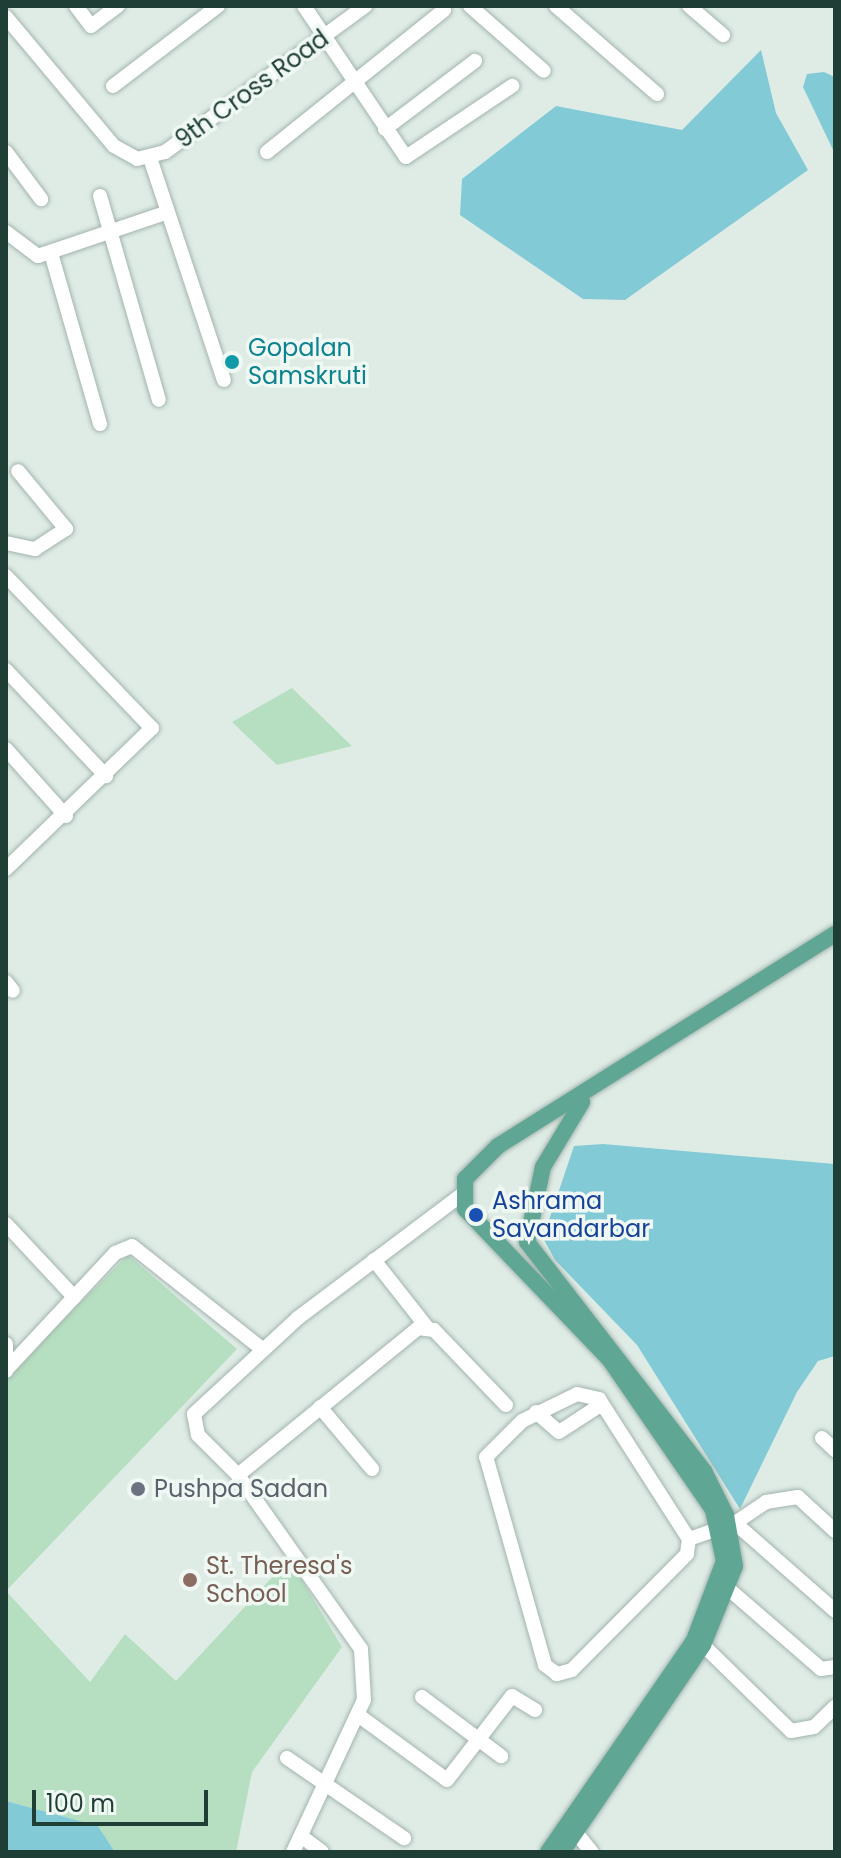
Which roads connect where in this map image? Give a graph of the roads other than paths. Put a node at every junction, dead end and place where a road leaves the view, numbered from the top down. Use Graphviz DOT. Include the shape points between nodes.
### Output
graph roads {
  1 [pos="76,6"];
  2 [pos="118,6"];
  3 [pos="218,6"];
  4 [pos="304,6"];
  5 [pos="365,6"];
  6 [pos="470,6"];
  7 [pos="556,6"];
  8 [pos="689,6"];
  9 [pos="444,10"];
  10 [pos="6,17"];
  11 [pos="723,35"];
  12 [pos="325,36"];
  13 [pos="475,61"];
  14 [pos="544,71"];
  15 [pos="357,80"];
  16 [pos="113,86"];
  17 [pos="512,86"];
  18 [pos="657,94"];
  19 [pos="385,129"];
  20 [pos="6,152"];
  21 [pos="267,152"];
  22 [pos="150,158"];
  23 [pos="100,196"];
  24 [pos="41,199"];
  25 [pos="168,212"];
  26 [pos="111,230"];
  27 [pos="6,232"];
  28 [pos="51,253"];
  29 [pos="224,380"];
  30 [pos="159,400"];
  31 [pos="100,424"];
  32 [pos="18,471"];
  33 [pos="6,543"];
  34 [pos="6,576"];
  35 [pos="6,670"];
  36 [pos="6,749"];
  37 [pos="106,776"];
  38 [pos="66,816"];
  39 [pos="8,863"];
  40 [pos="835,934"];
  41 [pos="593,1089"];
  42 [pos="461,1195"];
  43 [pos="6,1224"];
  44 [pos="374,1260"];
  45 [pos="74,1297"];
  46 [pos="426,1326"];
  47 [pos="6,1344"];
  48 [pos="262,1349"];
  49 [pos="6,1370"];
  50 [pos="602,1404"];
  51 [pos="506,1405"];
  52 [pos="320,1407"];
  53 [pos="536,1412"];
  54 [pos="822,1438"];
  55 [pos="835,1450"];
  56 [pos="372,1469"];
  57 [pos="238,1475"];
  58 [pos="727,1525"];
  59 [pos="835,1531"];
  60 [pos="689,1539"];
  61 [pos="731,1591"];
  62 [pos="835,1611"];
  63 [pos="703,1645"];
  64 [pos="835,1667"];
  65 [pos="422,1697"];
  66 [pos="835,1707"];
  67 [pos="535,1710"];
  68 [pos="358,1715"];
  69 [pos="479,1739"];
  70 [pos="501,1756"];
  71 [pos="287,1758"];
  72 [pos="327,1783"];
  73 [pos="573,1828"];
  74 [pos="301,1836"];
  75 [pos="404,1838"];
  76 [pos="293,1852"];
  77 [pos="322,1852"];
  78 [pos="548,1852"];
  79 [pos="562,1852"];
  80 [pos="592,1852"];
  1 -- 2 [label="street" via="91,26"];
  3 -- 16 [label="street"];
  4 -- 12 [label="street"];
  5 -- 12 [label="street, 9th Cross Road"];
  6 -- 14 [label="street"];
  7 -- 18 [label="street"];
  8 -- 11 [label="street"];
  9 -- 15 [label="street"];
  10 -- 22 [label="street, 9th Cross Road" via="114,146"];
  12 -- 15 [label="street"];
  12 -- 22 [label="street, 9th Cross Road"];
  13 -- 19 [label="street"];
  15 -- 19 [label="street"];
  15 -- 21 [label="street"];
  17 -- 19 [label="street" via="414,158 400,152"];
  20 -- 24 [label="street"];
  22 -- 25 [label="street"];
  23 -- 26 [label="street"];
  25 -- 26 [label="street"];
  25 -- 29 [label="street"];
  26 -- 28 [label="street"];
  26 -- 30 [label="street"];
  27 -- 28 [label="street" via="30,255"];
  28 -- 31 [label="street"];
  32 -- 33 [label="street" via="66,529 35,549"];
  34 -- 37 [label="street" via="152,728"];
  35 -- 37 [label="street"];
  36 -- 38 [label="street"];
  37 -- 38 [label="street"];
  38 -- 39 [label="street"];
  40 -- 41 [label="main road"];
  41 -- 42 [label="main road" via="474,1165"];
  41 -- 58 [label="main road" via="543,1167 527,1242 544,1271 642,1381 704,1471"];
  42 -- 44 [label="street"];
  42 -- 58 [label="main road" via="494,1245 610,1360"];
  43 -- 45 [label="street"];
  44 -- 46 [label="street"];
  44 -- 48 [label="street"];
  45 -- 48 [label="street" via="132,1246"];
  45 -- 49 [label="street"];
  46 -- 51 [label="street"];
  46 -- 52 [label="street"];
  47 -- 49 [label="street"];
  48 -- 57 [label="street" via="194,1414 198,1435"];
  50 -- 53 [label="street" via="577,1394"];
  50 -- 53 [label="street" via="559,1432"];
  50 -- 60 [label="street"];
  52 -- 56 [label="street"];
  52 -- 57 [label="street"];
  53 -- 60 [label="street" via="486,1457 545,1665 557,1674 572,1670 687,1554"];
  54 -- 55 [label="street"];
  57 -- 68 [label="street" via="361,1649"];
  58 -- 59 [label="street" via="766,1502 798,1497"];
  58 -- 60 [label="street"];
  58 -- 61 [label="main road"];
  58 -- 62 [label="street"];
  58 -- 73 [label="main road" via="719,1586 694,1640"];
  61 -- 63 [label="main road"];
  61 -- 64 [label="street" via="821,1669"];
  63 -- 66 [label="street" via="791,1731 814,1727"];
  63 -- 73 [label="main road"];
  65 -- 69 [label="street"];
  67 -- 69 [label="street" via="512,1696"];
  68 -- 69 [label="street" via="447,1780"];
  68 -- 72 [label="street"];
  69 -- 70 [label="street"];
  71 -- 72 [label="street"];
  72 -- 74 [label="street"];
  72 -- 75 [label="street"];
  73 -- 78 [label="main road"];
  73 -- 79 [label="main road"];
  73 -- 80 [label="street"];
  74 -- 76 [label="street"];
  74 -- 77 [label="street"];
}
